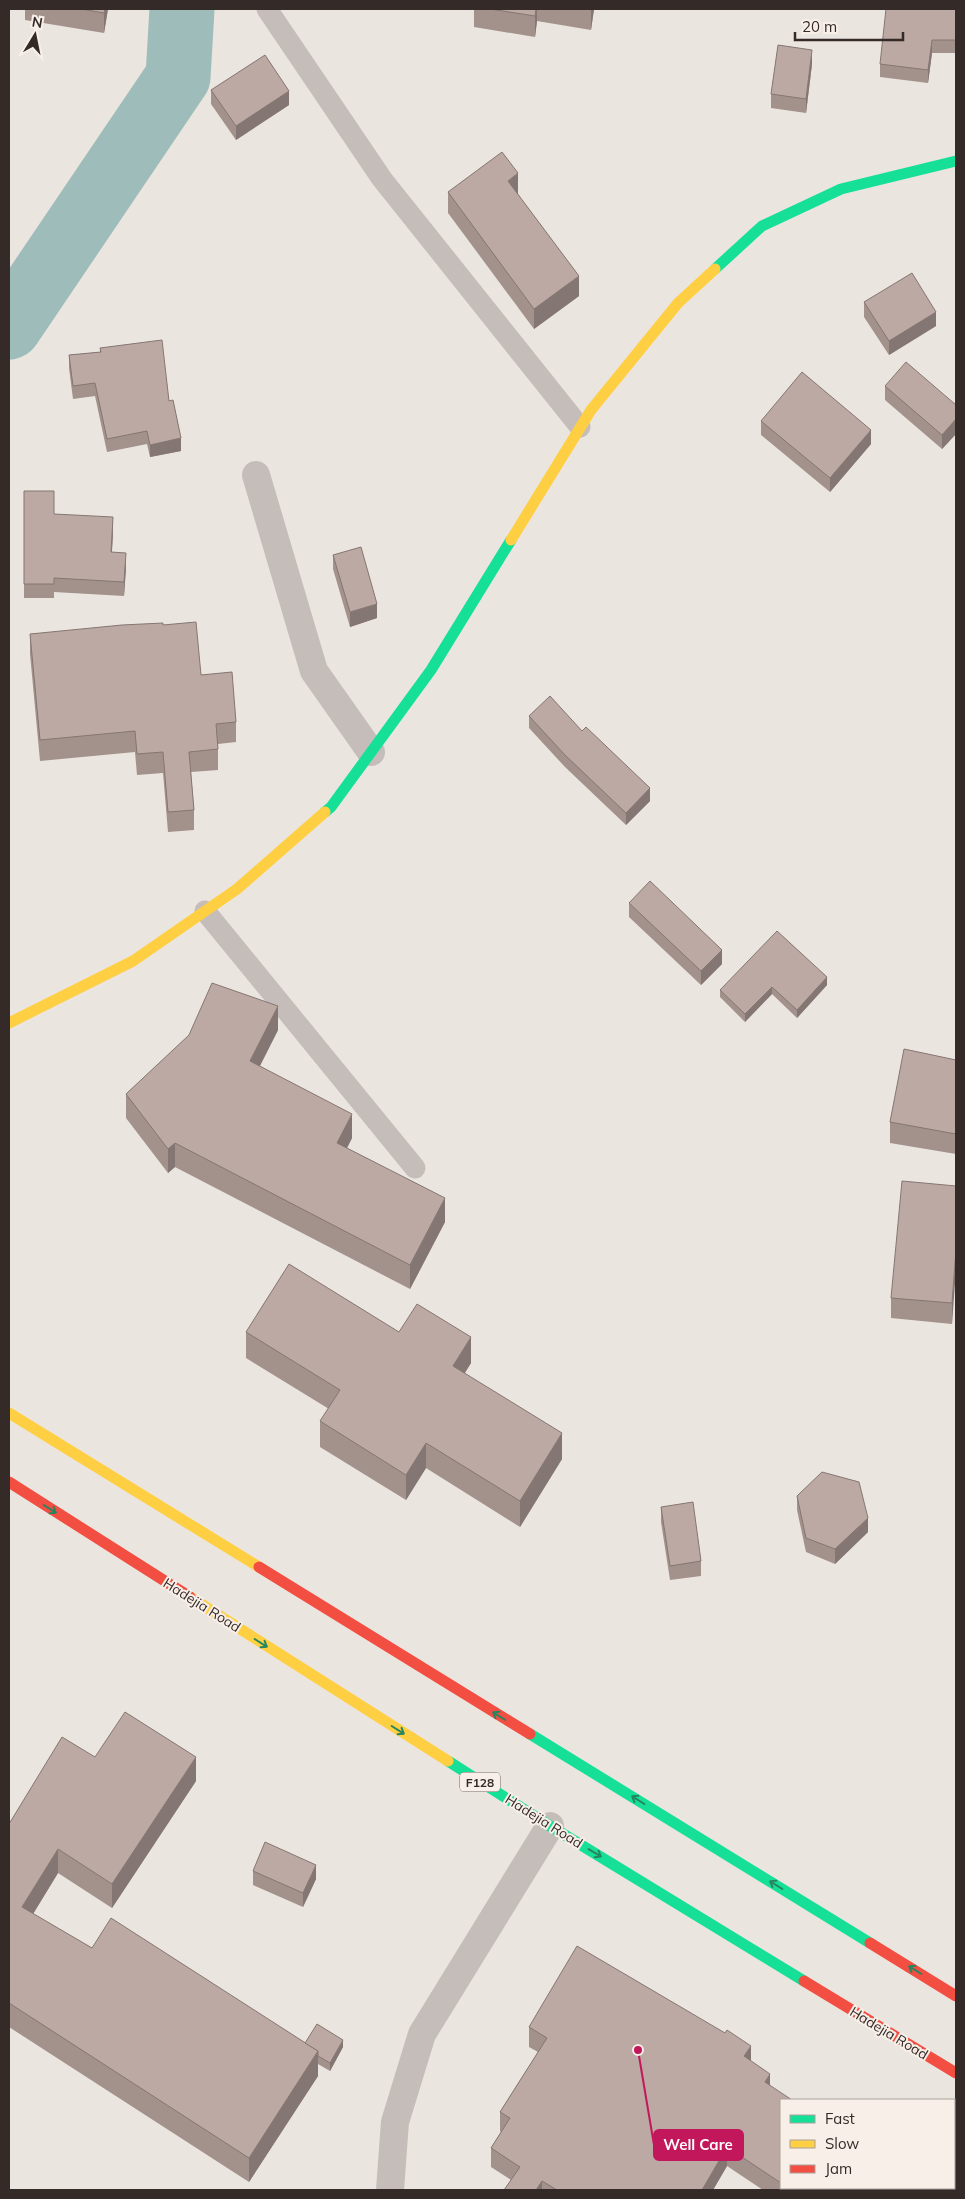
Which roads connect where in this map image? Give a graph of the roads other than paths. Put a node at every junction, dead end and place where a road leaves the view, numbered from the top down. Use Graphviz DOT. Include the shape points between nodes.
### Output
graph roads {
  1 [pos="267,9"];
  2 [pos="956,161"];
  3 [pos="580,427"];
  4 [pos="256,475"];
  5 [pos="371,752"];
  6 [pos="205,911"];
  7 [pos="9,1023"];
  8 [pos="415,1168"];
  9 [pos="9,1413"];
  10 [pos="9,1482"];
  11 [pos="550,1826"];
  12 [pos="956,1996"];
  13 [pos="956,2074"];
  14 [pos="390,2190"];
  1 -- 3 [label="lane" via="382,179"];
  2 -- 3 [label="main road" via="841,188 762,226 678,303"];
  3 -- 5 [label="main road" via="431,670"];
  4 -- 5 [label="street" via="314,671"];
  5 -- 6 [label="main road" via="331,807 237,888"];
  6 -- 7 [label="main road" via="133,961"];
  6 -- 8 [label="lane"];
  12 -- 9 [label="main road, one-way"];
  10 -- 11 [label="main road, Hadejia Road / F128, one-way"];
  11 -- 13 [label="main road, Hadejia Road / F128, one-way"];
  11 -- 14 [label="street" via="422,2034 395,2122"];
}
